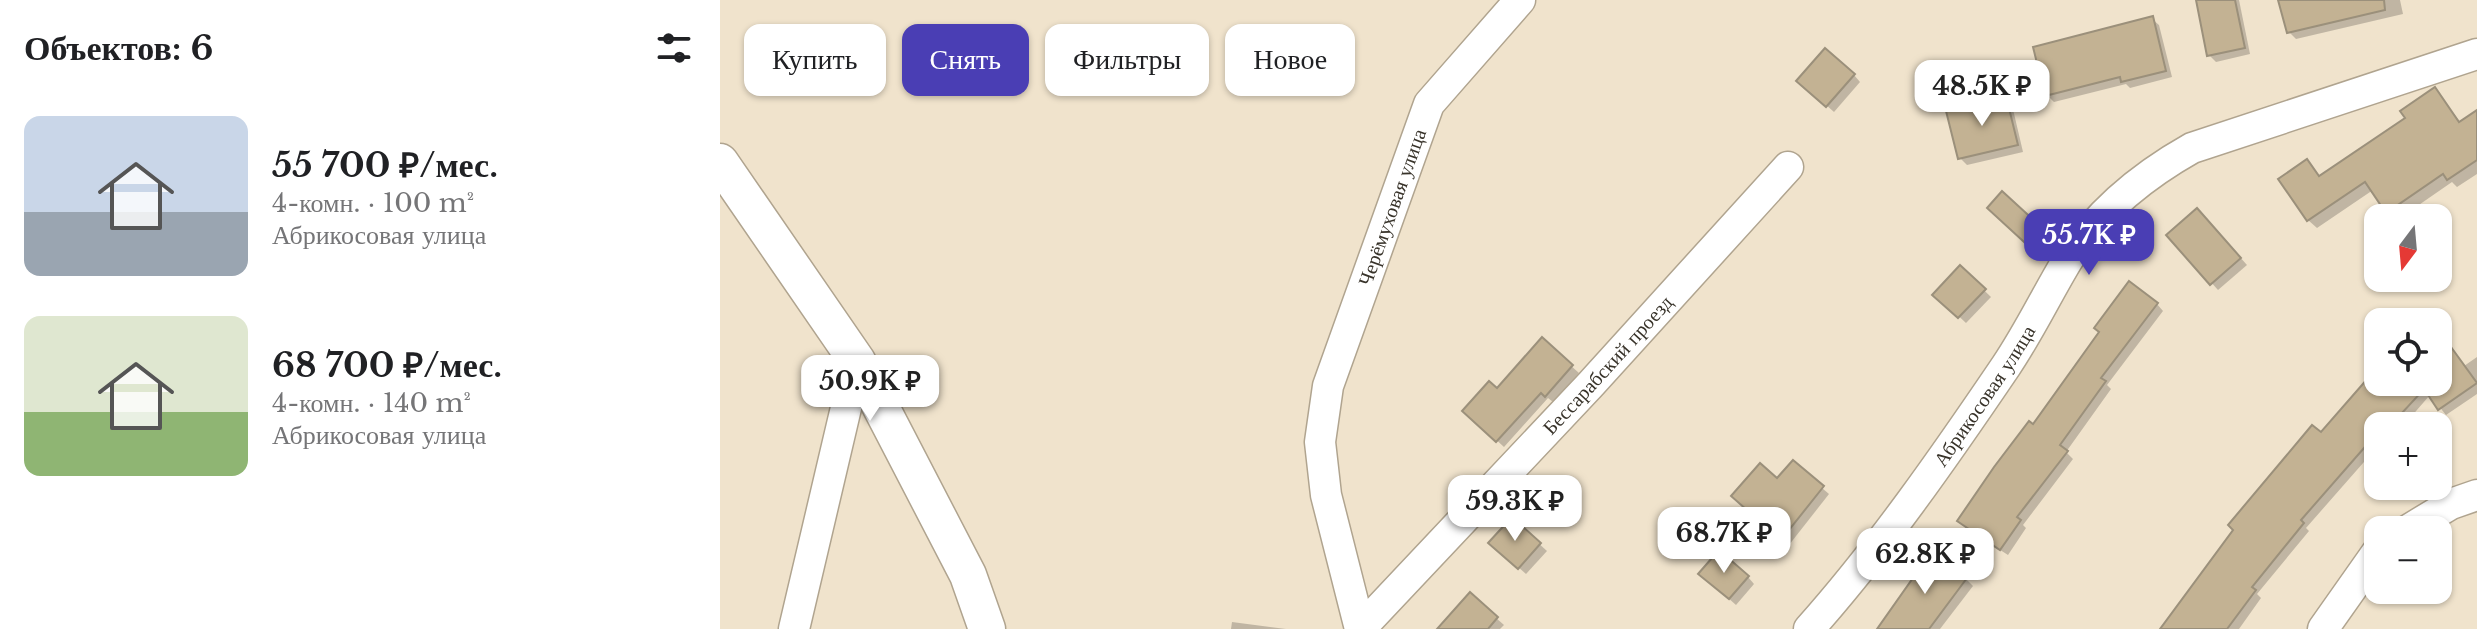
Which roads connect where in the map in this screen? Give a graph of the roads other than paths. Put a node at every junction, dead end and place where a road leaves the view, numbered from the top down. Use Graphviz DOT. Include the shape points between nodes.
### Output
graph roads {
  1 [pos="1520,0"];
  2 [pos="2477,54"];
  3 [pos="1788,167"];
  4 [pos="722,168"];
  5 [pos="857,361"];
  6 [pos="2477,495"];
  7 [pos="2431,516"];
  8 [pos="2364,571"];
  9 [pos="794,629"];
  10 [pos="987,629"];
  11 [pos="1360,629"];
  12 [pos="1809,629"];
  13 [pos="2323,629"];
  1 -- 11 [label="street, Черёмуховая улица" via="1429,104 1328,386 1320,442 1326,495"];
  2 -- 12 [label="street, Абрикосовая улица" via="2192,148 2150,171 2069,259 2029,332 1966,425"];
  3 -- 11 [label="street, Бессарабский проезд"];
  4 -- 5 [label="main road"];
  5 -- 9 [label="street"];
  5 -- 10 [label="main road" via="968,575"];
  6 -- 7 [label="street"];
  8 -- 13 [label="street"];
}
